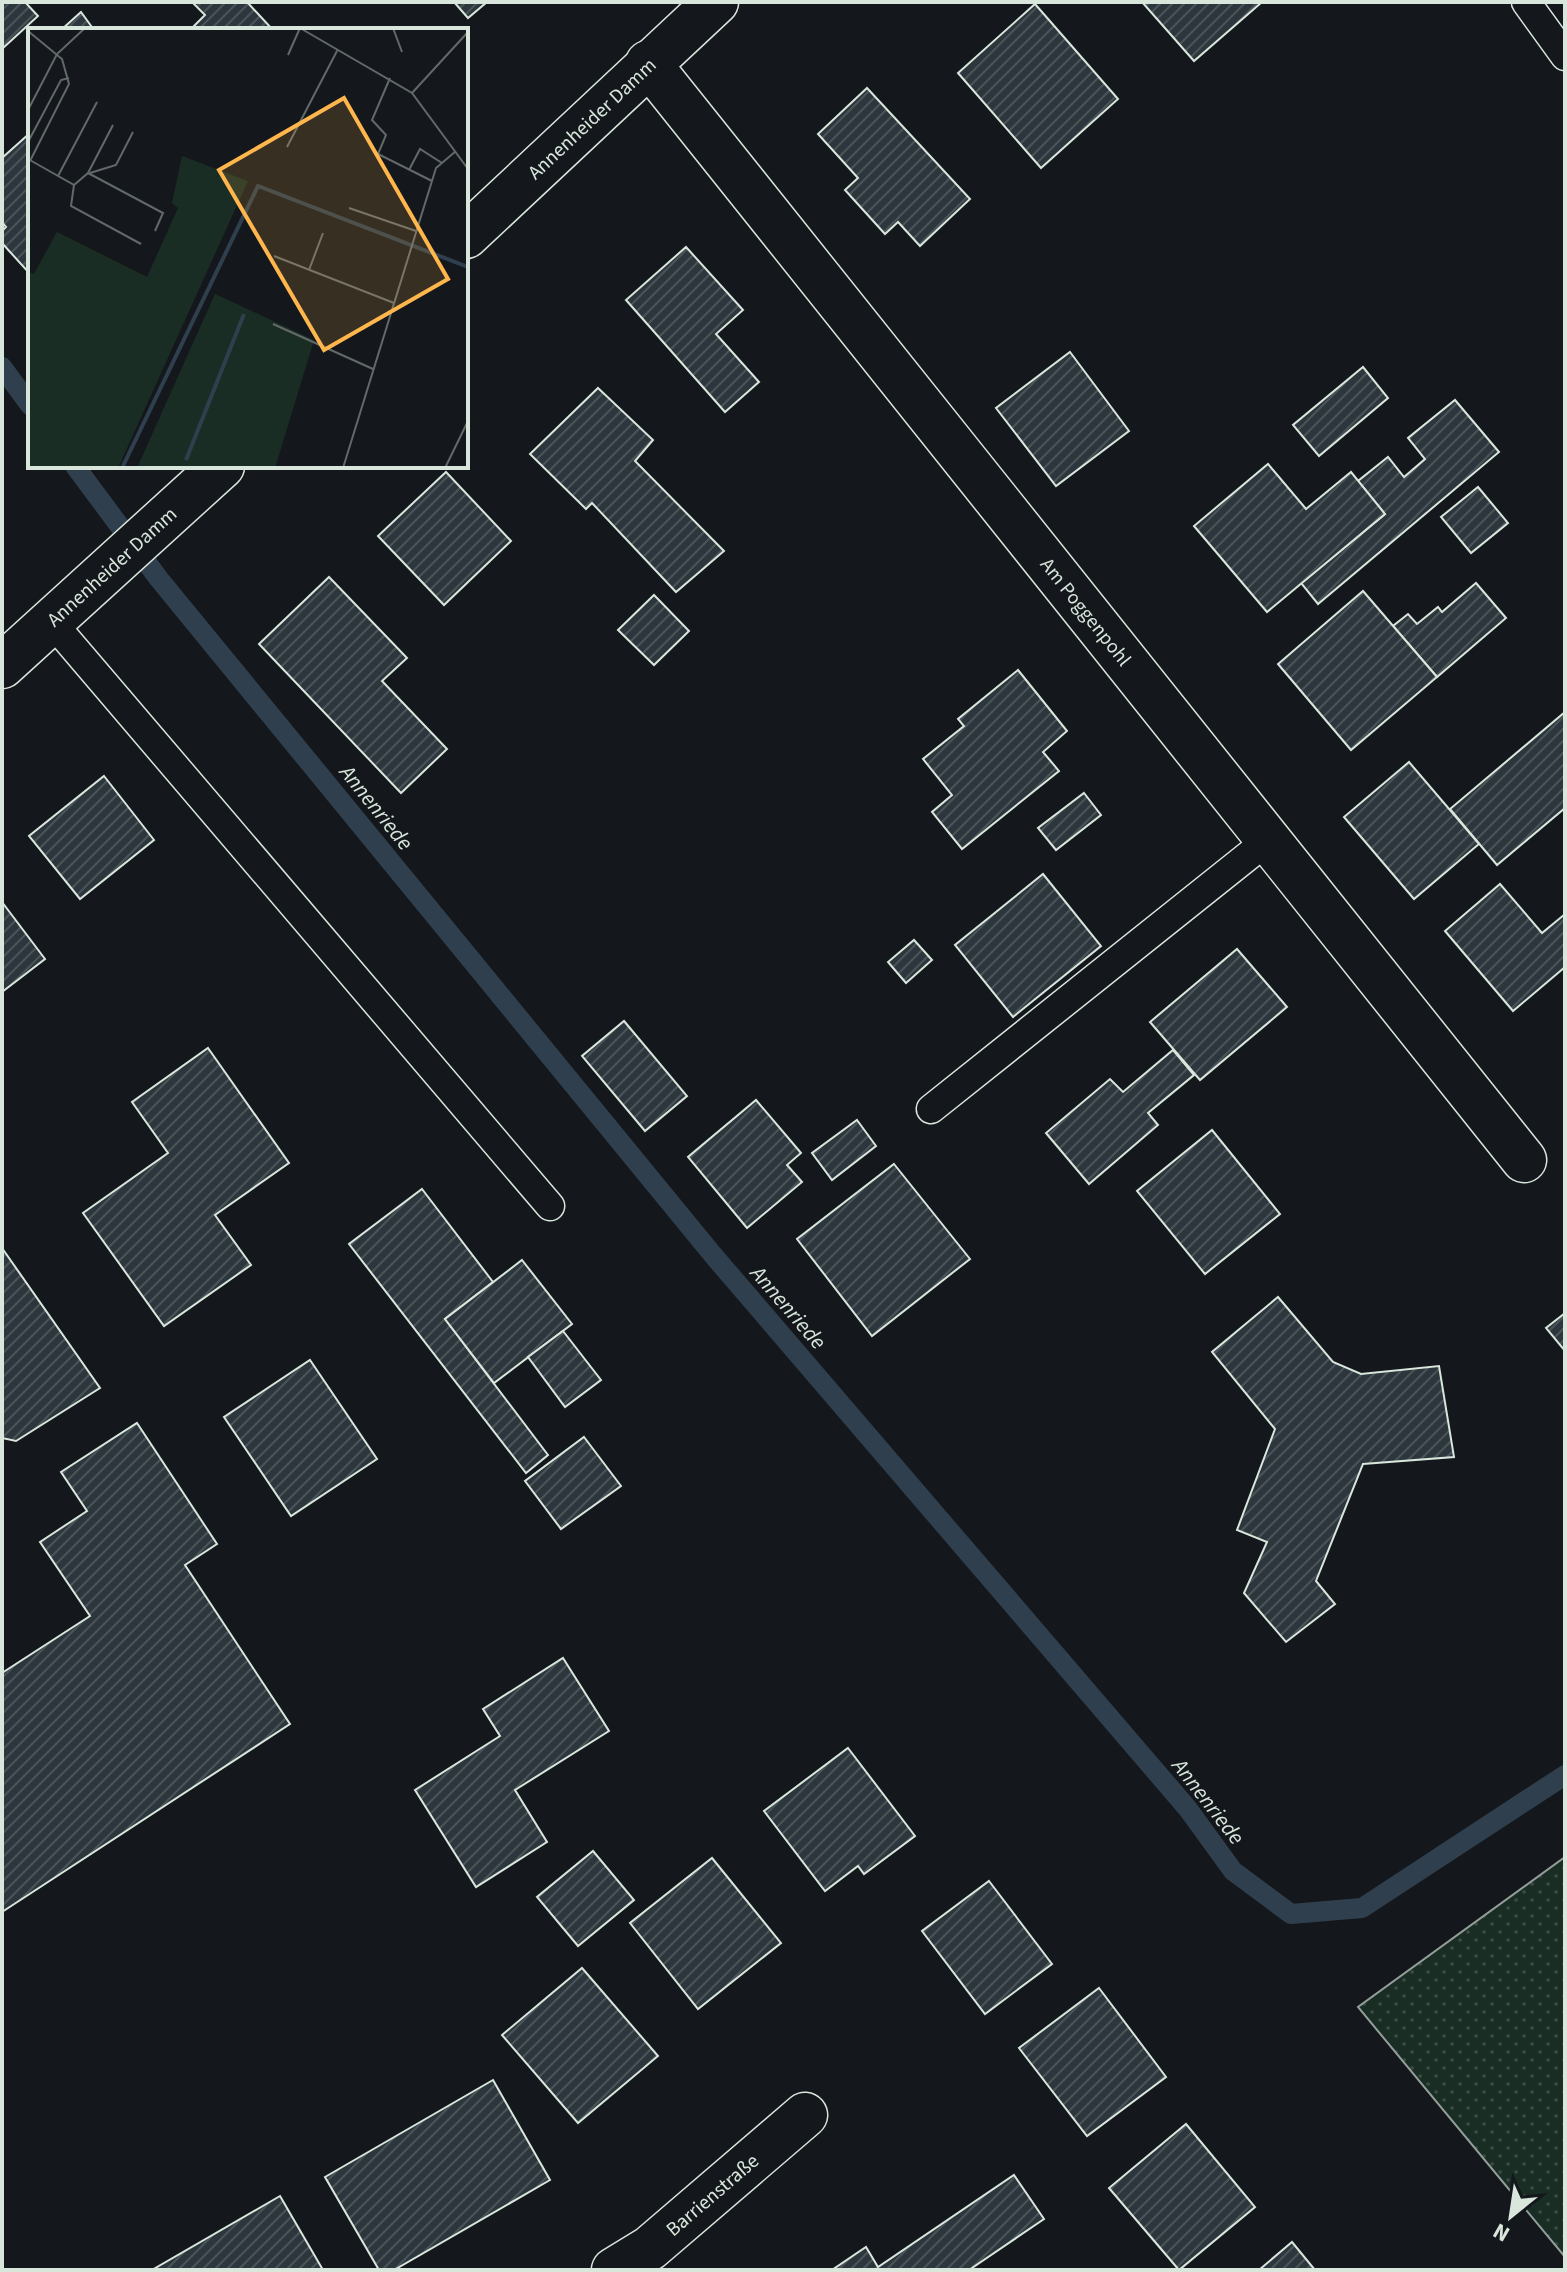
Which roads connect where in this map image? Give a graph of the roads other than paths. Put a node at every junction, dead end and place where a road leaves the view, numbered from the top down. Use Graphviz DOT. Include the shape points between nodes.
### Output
graph roads {
  1 [pos="716,2"];
  2 [pos="1526,2"];
  3 [pos="1565,56"];
  4 [pos="648,63"];
  5 [pos="468,234"];
  6 [pos="220,468"];
  7 [pos="51,621"];
  8 [pos="2,666"];
  9 [pos="1268,840"];
  10 [pos="931,1109"];
  11 [pos="1524,1160"];
  12 [pos="550,1206"];
  13 [pos="805,2115"];
  14 [pos="614,2270"];
  1 -- 4 [label="street, Annenheider Damm"];
  2 -- 3 [label="lane"];
  4 -- 5 [label="street, Annenheider Damm"];
  4 -- 9 [label="street, Am Poggenpohl"];
  6 -- 7 [label="street, Annenheider Damm"];
  7 -- 8 [label="street, Annenheider Damm"];
  7 -- 12 [label="lane"];
  9 -- 10 [label="lane"];
  9 -- 11 [label="street, Am Poggenpohl"];
  13 -- 14 [label="street, Barrienstraße" via="650,2248"];
}
